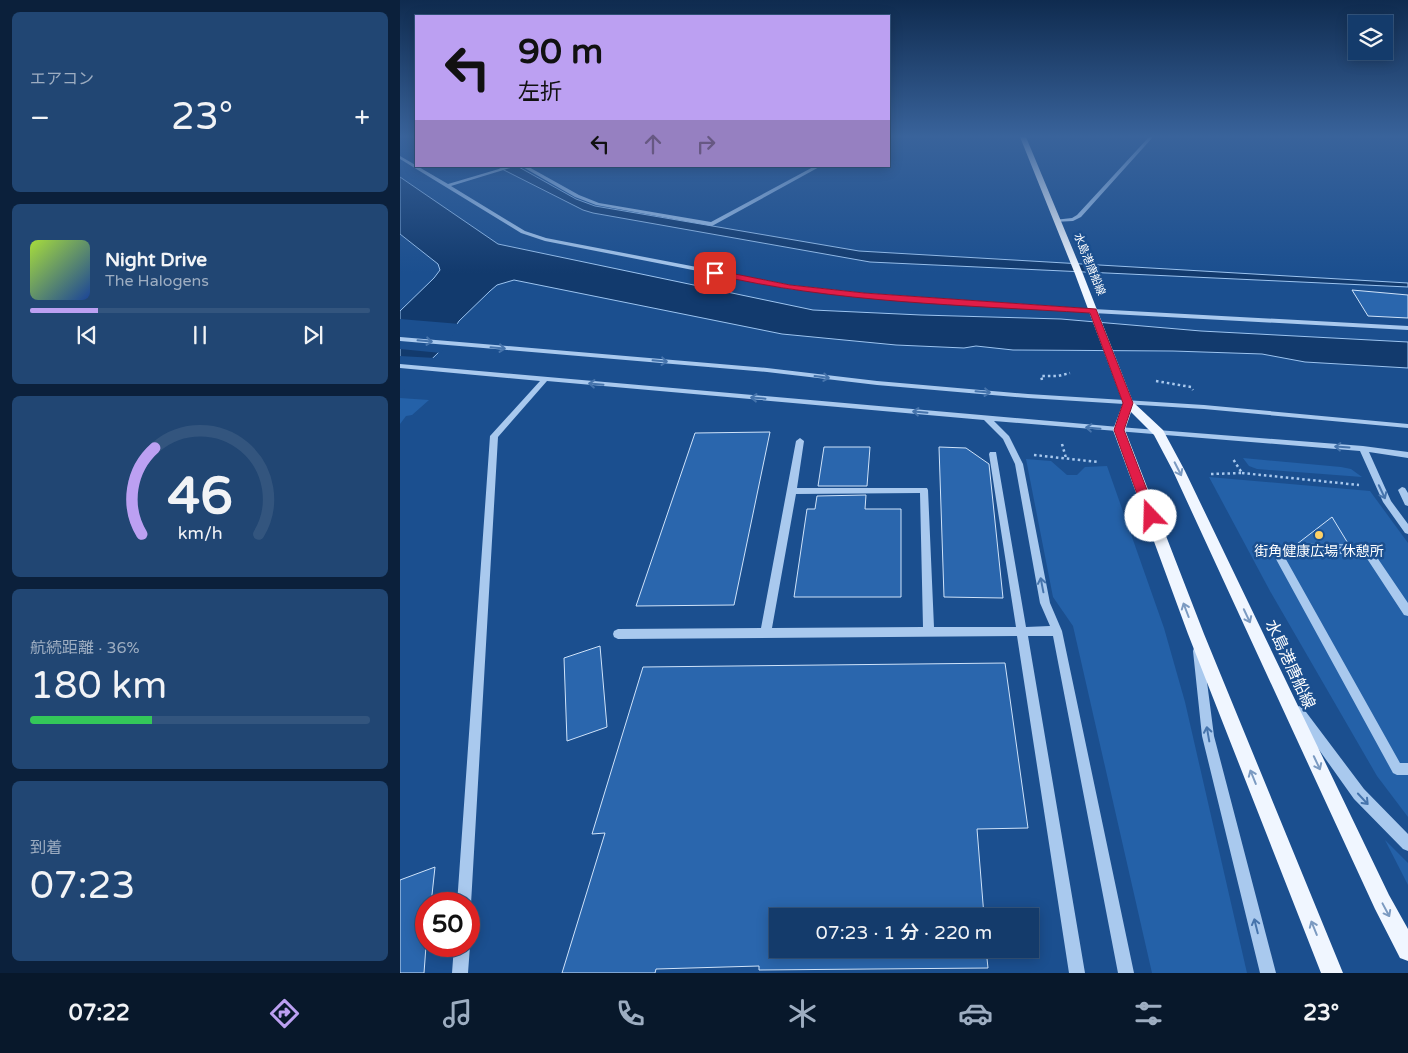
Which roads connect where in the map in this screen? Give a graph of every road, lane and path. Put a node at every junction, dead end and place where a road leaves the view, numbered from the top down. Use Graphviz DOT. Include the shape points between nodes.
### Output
graph roads {
  1 [pos="440,182"];
  2 [pos="459,182"];
  3 [pos="552,182"];
  4 [pos="789,182"];
  5 [pos="1041,182"];
  6 [pos="1110,182"];
  7 [pos="446,186"];
  8 [pos="1056,221"];
  9 [pos="1095,315"];
  10 [pos="1408,328"];
  11 [pos="400,339"];
  12 [pos="400,366"];
  13 [pos="1070,373"];
  14 [pos="545,379"];
  15 [pos="1042,381"];
  16 [pos="1156,381"];
  17 [pos="1196,395"];
  18 [pos="1128,403"];
  19 [pos="986,418"];
  20 [pos="1408,426"];
  21 [pos="1119,430"];
  22 [pos="1159,433"];
  23 [pos="800,441"];
  24 [pos="1062,444"];
  25 [pos="1363,449"];
  26 [pos="993,454"];
  27 [pos="1028,455"];
  28 [pos="1408,455"];
  29 [pos="1066,458"];
  30 [pos="1233,459"];
  31 [pos="1098,462"];
  32 [pos="1242,472"];
  33 [pos="1211,474"];
  34 [pos="1365,486"];
  35 [pos="792,490"];
  36 [pos="1402,490"];
  37 [pos="1408,503"];
  38 [pos="1408,531"];
  39 [pos="1408,612"];
  40 [pos="1021,631"];
  41 [pos="1057,631"];
  42 [pos="929,632"];
  43 [pos="766,633"];
  44 [pos="618,634"];
  45 [pos="1196,634"];
  46 [pos="1282,689"];
  47 [pos="1408,769"];
  48 [pos="1408,844"];
  49 [pos="465,892"];
  50 [pos="1408,950"];
  51 [pos="461,957"];
  52 [pos="460,973"];
  53 [pos="1077,973"];
  54 [pos="1126,973"];
  55 [pos="1268,973"];
  56 [pos="1332,973"];
  1 -- 7 [label="street"];
  2 -- 7 [label="street"];
  3 -- 4 [label="street" via="598,204 712,224"];
  5 -- 8 [label="main road, 水島港唐船線"];
  6 -- 8 [label="street" via="1079,216"];
  7 -- 9 [label="street" via="523,232 545,239 790,287"];
  8 -- 9 [label="main road, 水島港唐船線"];
  9 -- 10 [label="street"];
  9 -- 18 [label="main road, 水島港唐船線"];
  11 -- 18 [label="street, one-way" via="767,370 915,387"];
  12 -- 14 [label="street"];
  13 -- 15 [label="path" via="1041,376"];
  19 -- 14 [label="street, one-way"];
  14 -- 49 [label="street" via="494,436"];
  16 -- 17 [label="path" via="1191,387"];
  18 -- 20 [label="street"];
  18 -- 21 [label="main road"];
  18 -- 22 [label="main road, 水島港唐船線"];
  21 -- 19 [label="street, one-way"];
  41 -- 19 [label="street, one-way" via="1045,603 1019,464 1006,438"];
  21 -- 22 [label="street"];
  45 -- 21 [label="main road, one-way"];
  25 -- 22 [label="street, one-way"];
  22 -- 46 [label="main road, 水島港唐船線, one-way"];
  23 -- 35 [label="street"];
  24 -- 29 [label="path"];
  25 -- 28 [label="street"];
  25 -- 38 [label="street, one-way" via="1387,502"];
  26 -- 40 [label="street"];
  27 -- 29 [label="path"];
  29 -- 31 [label="path"];
  30 -- 32 [label="path"];
  32 -- 33 [label="path"];
  32 -- 34 [label="path"];
  35 -- 42 [label="street" via="924,490"];
  35 -- 43 [label="street"];
  36 -- 37 [label="street"];
  39 -- 47 [label="street" via="1367,550 1276,550 1397,769"];
  40 -- 41 [label="street"];
  40 -- 42 [label="street"];
  40 -- 53 [label="street"];
  41 -- 54 [label="street"];
  42 -- 43 [label="street"];
  43 -- 44 [label="street"];
  55 -- 45 [label="street, one-way" via="1208,736"];
  56 -- 45 [label="main road, one-way"];
  46 -- 48 [label="street, one-way" via="1359,794"];
  46 -- 50 [label="main road, 水島港唐船線, one-way" via="1382,902"];
  51 -- 52 [label="street"];
}
